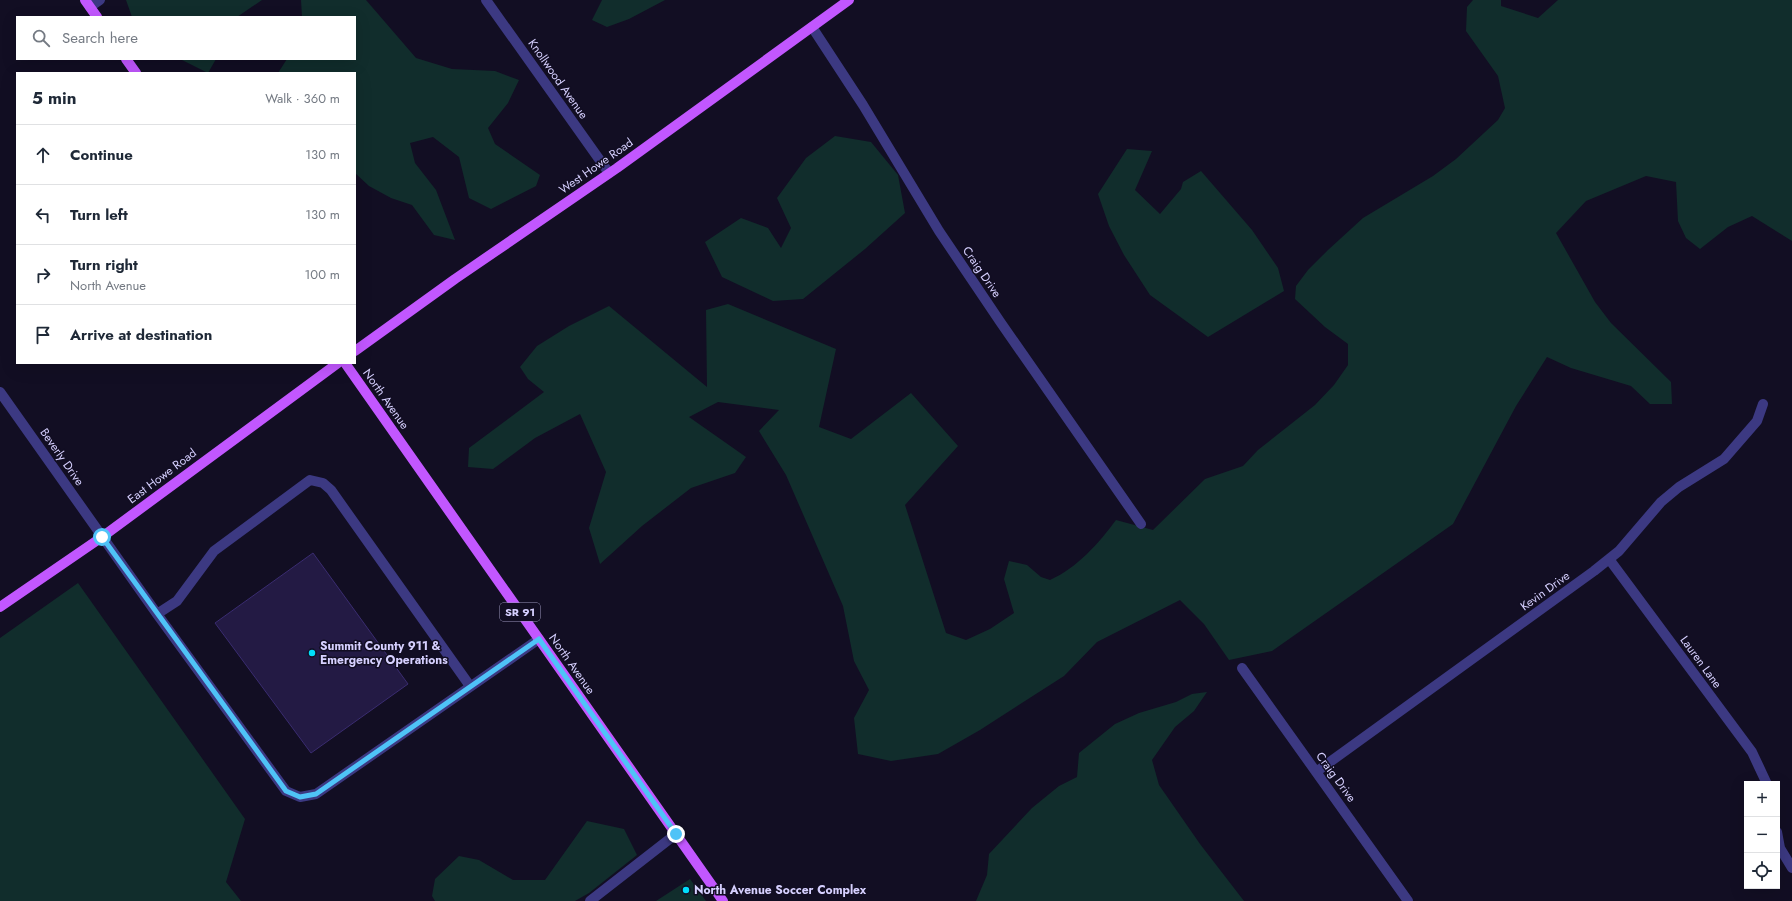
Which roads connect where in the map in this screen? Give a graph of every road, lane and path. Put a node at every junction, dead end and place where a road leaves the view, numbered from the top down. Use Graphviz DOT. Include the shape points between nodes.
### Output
graph roads {
  1 [pos="100,0"];
  2 [pos="486,0"];
  3 [pos="849,0"];
  4 [pos="87,3"];
  5 [pos="96,16"];
  6 [pos="812,27"];
  7 [pos="127,60"];
  8 [pos="135,72"];
  9 [pos="609,173"];
  10 [pos="356,349"];
  11 [pos="337,364"];
  12 [pos="346,364"];
  13 [pos="0,392"];
  14 [pos="1763,404"];
  15 [pos="1141,524"];
  16 [pos="102,537"];
  17 [pos="1609,559"];
  18 [pos="0,607"];
  19 [pos="158,614"];
  20 [pos="539,639"];
  21 [pos="1242,668"];
  22 [pos="470,686"];
  23 [pos="1316,772"];
  24 [pos="1766,781"];
  25 [pos="676,834"];
  26 [pos="1780,848"];
  27 [pos="1792,868"];
  28 [pos="590,901"];
  29 [pos="723,901"];
  30 [pos="1408,901"];
  1 -- 4 [label="street"];
  2 -- 9 [label="street, Knollwood Avenue"];
  3 -- 6 [label="main road, West Howe Road"];
  4 -- 5 [label="main road"];
  6 -- 9 [label="main road, West Howe Road"];
  6 -- 15 [label="street, Craig Drive" via="863,105 939,231"];
  7 -- 8 [label="main road"];
  9 -- 10 [label="main road, West Howe Road"];
  11 -- 16 [label="main road, East Howe Road"];
  12 -- 20 [label="main road, North Avenue / SR 91"];
  13 -- 16 [label="street, Beverly Drive"];
  14 -- 17 [label="street, Kevin Drive" via="1757,421 1724,459 1661,502"];
  16 -- 18 [label="main road, East Howe Road"];
  16 -- 19 [label="street, Beverly Drive"];
  17 -- 23 [label="street, Kevin Drive"];
  17 -- 24 [label="street, Lauren Lane" via="1752,752"];
  19 -- 22 [label="street, Beverly Drive" via="286,791 300,797 316,794"];
  19 -- 22 [label="street" via="176,601 214,551 310,480 323,483 331,490"];
  20 -- 22 [label="street, Beverly Drive"];
  20 -- 25 [label="main road, North Avenue / SR 91"];
  21 -- 23 [label="street, Craig Drive"];
  23 -- 30 [label="street, Craig Drive"];
  25 -- 28 [label="street"];
  25 -- 29 [label="main road, North Avenue / SR 91"];
  26 -- 27 [label="street"];
}
